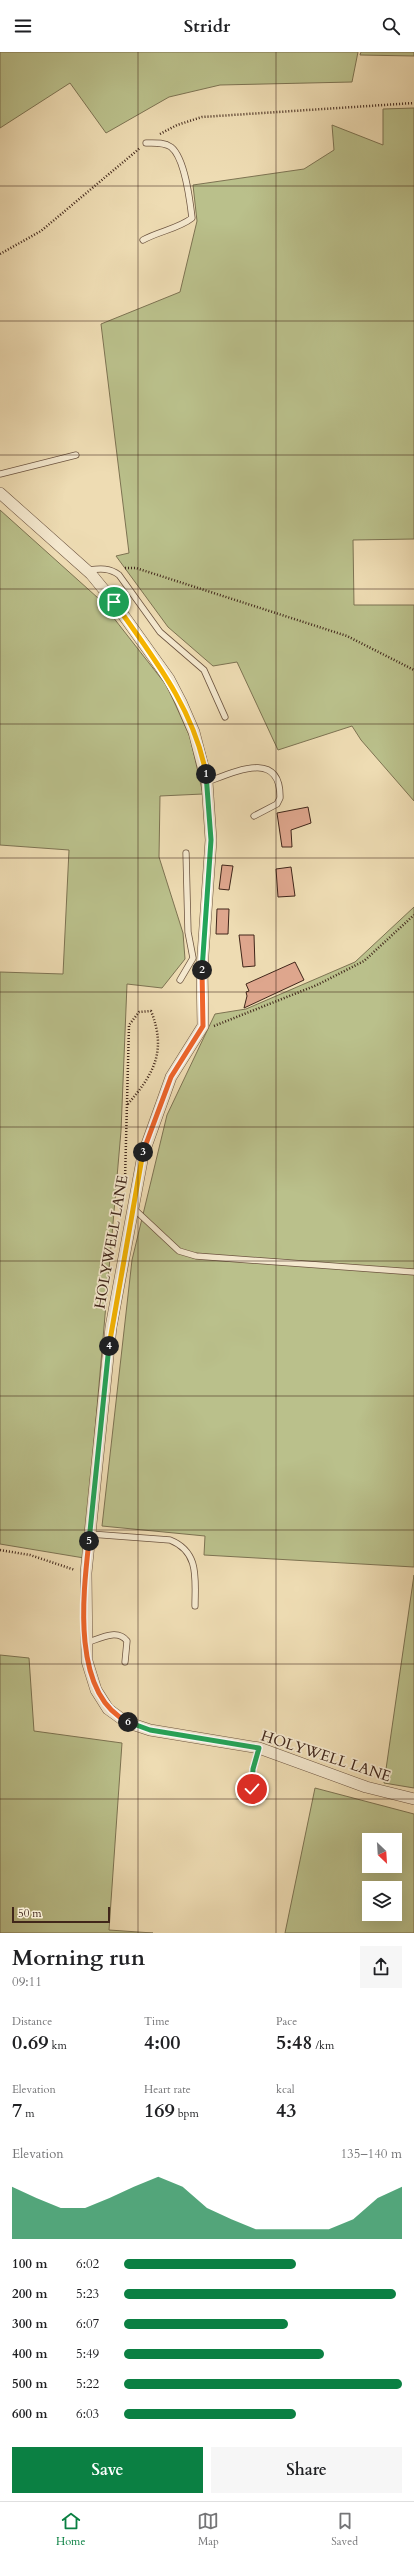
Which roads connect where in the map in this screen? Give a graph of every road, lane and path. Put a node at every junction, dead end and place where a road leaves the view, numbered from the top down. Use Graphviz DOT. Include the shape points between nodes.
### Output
graph roads {
  1 [pos="414,103"];
  2 [pos="146,143"];
  3 [pos="143,240"];
  4 [pos="0,254"];
  5 [pos="76,454"];
  6 [pos="0,474"];
  7 [pos="0,493"];
  8 [pos="104,569"];
  9 [pos="86,570"];
  10 [pos="414,670"];
  11 [pos="225,717"];
  12 [pos="207,782"];
  13 [pos="254,816"];
  14 [pos="186,853"];
  15 [pos="414,915"];
  16 [pos="206,931"];
  17 [pos="192,944"];
  18 [pos="180,980"];
  19 [pos="207,1028"];
  20 [pos="127,1105"];
  21 [pos="125,1185"];
  22 [pos="133,1208"];
  23 [pos="414,1272"];
  24 [pos="90,1534"];
  25 [pos="0,1550"];
  26 [pos="86,1573"];
  27 [pos="195,1606"];
  28 [pos="85,1643"];
  29 [pos="125,1662"];
  30 [pos="259,1748"];
  31 [pos="252,1789"];
  32 [pos="414,1799"];
  1 -- 2 [label="path" via="202,117 177,125"];
  2 -- 3 [label="lane" via="160,143 171,147 179,158 192,218 186,223 157,232"];
  2 -- 4 [label="path" via="41,231"];
  5 -- 6 [label="lane"];
  7 -- 9 [label="street, HOLYWELL LANE"];
  8 -- 9 [label="lane"];
  8 -- 10 [label="path" via="136,568 340,634"];
  8 -- 11 [label="lane" via="113,570 119,575 160,632 204,670"];
  9 -- 12 [label="street, HOLYWELL LANE" via="114,602 169,679 194,732"];
  12 -- 13 [label="lane" via="251,768 261,767 268,770 278,780 280,798 277,804"];
  12 -- 16 [label="street, HOLYWELL LANE" via="211,840"];
  14 -- 17 [label="lane" via="188,932"];
  15 -- 19 [label="path" via="364,961 317,984"];
  16 -- 17 [label="lane"];
  16 -- 22 [label="street, HOLYWELL LANE" via="202,969 203,1026 171,1077 143,1155"];
  17 -- 18 [label="lane" via="193,958"];
  20 -- 20 [label="path" via="129,1025 139,1012 152,1010 157,1025 158,1057 143,1087"];
  20 -- 21 [label="path"];
  22 -- 23 [label="lane" via="179,1251 196,1256"];
  22 -- 24 [label="street, HOLYWELL LANE" via="111,1327"];
  24 -- 26 [label="street, HOLYWELL LANE"];
  24 -- 27 [label="lane" via="170,1540 182,1545 195,1566"];
  25 -- 26 [label="path"];
  26 -- 28 [label="street, HOLYWELL LANE"];
  28 -- 29 [label="lane" via="120,1634 127,1641"];
  28 -- 30 [label="street, HOLYWELL LANE" via="87,1661 96,1690 108,1709 126,1722 150,1730"];
  30 -- 31 [label="lane" via="253,1769"];
  30 -- 32 [label="street, HOLYWELL LANE" via="366,1787"];
}
